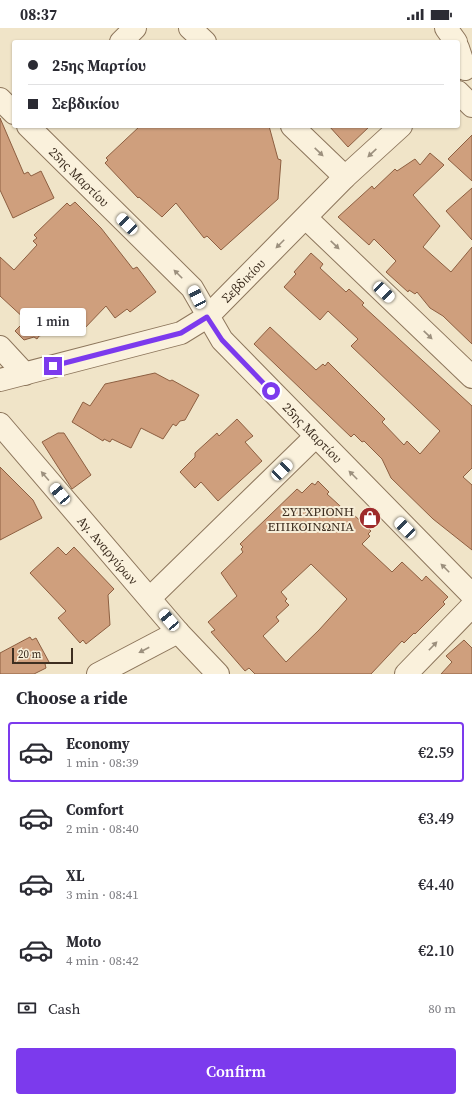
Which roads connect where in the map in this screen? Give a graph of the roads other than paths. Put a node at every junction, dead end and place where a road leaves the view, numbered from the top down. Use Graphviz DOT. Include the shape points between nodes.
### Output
graph roads {
  1 [pos="135,28"];
  2 [pos="190,28"];
  3 [pos="446,28"];
  4 [pos="123,40"];
  5 [pos="203,40"];
  6 [pos="455,40"];
  7 [pos="460,54"];
  8 [pos="465,70"];
  9 [pos="460,94"];
  10 [pos="0,99"];
  11 [pos="472,106"];
  12 [pos="12,111"];
  13 [pos="34,128"];
  14 [pos="294,128"];
  15 [pos="398,128"];
  16 [pos="346,177"];
  17 [pos="306,218"];
  18 [pos="207,317"];
  19 [pos="0,347"];
  20 [pos="25,374"];
  21 [pos="472,377"];
  22 [pos="0,380"];
  23 [pos="0,424"];
  24 [pos="316,438"];
  25 [pos="472,596"];
  26 [pos="150,598"];
  27 [pos="472,606"];
  28 [pos="178,632"];
  29 [pos="98,674"];
  30 [pos="218,674"];
  31 [pos="406,674"];
  1 -- 4 [label="street"];
  2 -- 5 [label="street"];
  3 -- 6 [label="street"];
  7 -- 8 [label="street"];
  9 -- 11 [label="street"];
  10 -- 12 [label="street"];
  18 -- 13 [label="street, 25ης Μαρτίου, one-way" via="192,288"];
  14 -- 16 [label="street, one-way"];
  15 -- 16 [label="street, Σεβδικίου, one-way"];
  16 -- 17 [label="street, Σεβδικίου"];
  17 -- 18 [label="street, Σεβδικίου, one-way"];
  17 -- 21 [label="street, one-way"];
  18 -- 20 [label="street, Σεβδικίου" via="181,333"];
  18 -- 24 [label="street, 25ης Μαρτίου" via="222,340"];
  19 -- 20 [label="street"];
  20 -- 22 [label="street, Σεβδικίου"];
  26 -- 23 [label="street, Αγ. Αναργύρων, one-way"];
  25 -- 24 [label="street, 25ης Μαρτίου, one-way"];
  24 -- 26 [label="street"];
  26 -- 28 [label="street, Αγ. Αναργύρων"];
  31 -- 27 [label="street, one-way"];
  28 -- 29 [label="street, one-way"];
  28 -- 30 [label="street, Αγ. Αναργύρων"];
}
